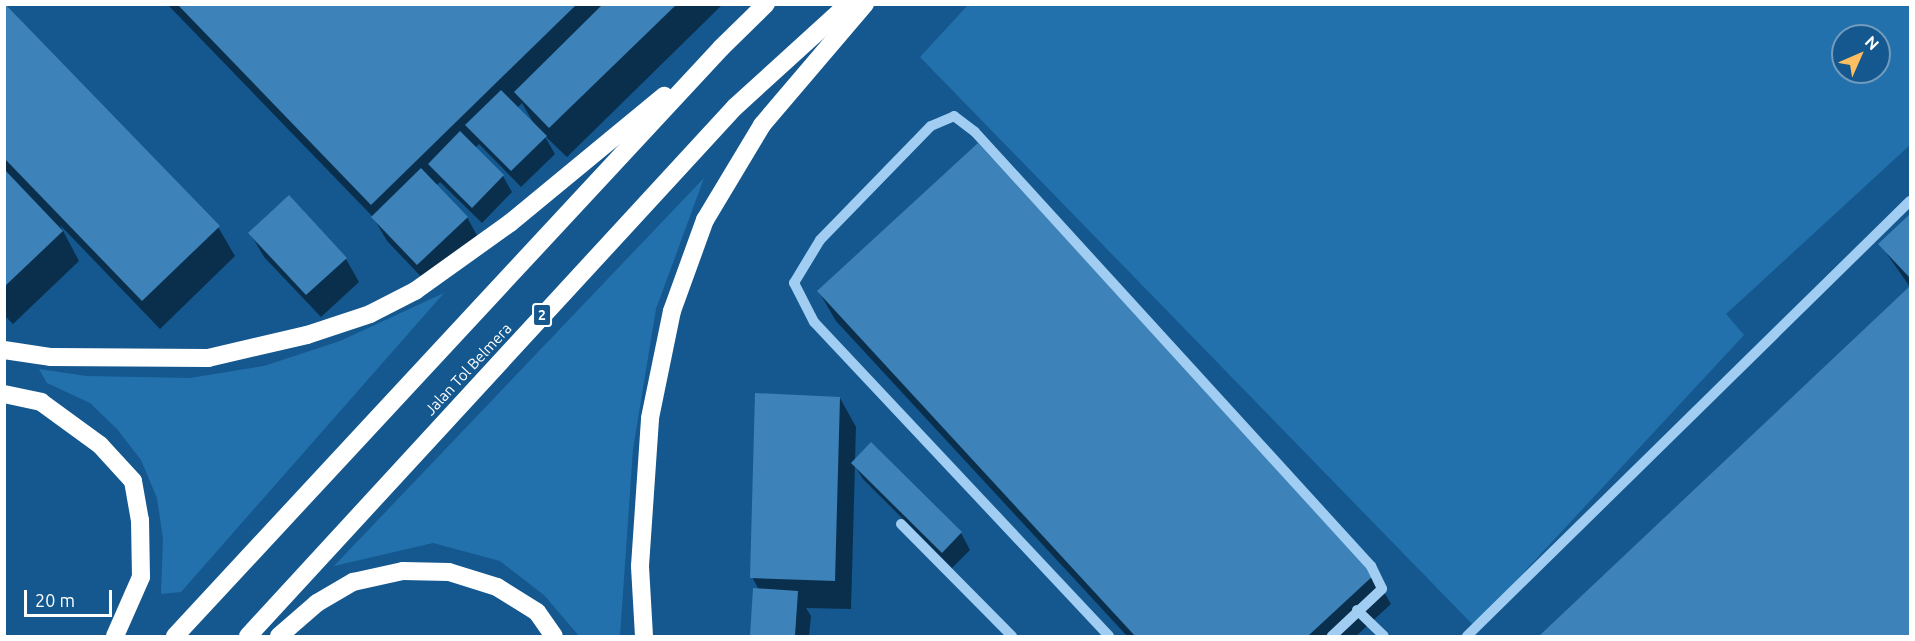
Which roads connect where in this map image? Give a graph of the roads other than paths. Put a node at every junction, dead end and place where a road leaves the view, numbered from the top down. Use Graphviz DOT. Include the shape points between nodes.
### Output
graph roads {
  1 [pos="766,4"];
  2 [pos="848,4"];
  3 [pos="865,4"];
  4 [pos="721,48"];
  5 [pos="1911,201"];
  6 [pos="4,350"];
  7 [pos="4,394"];
  8 [pos="900,524"];
  9 [pos="1357,610"];
  10 [pos="115,636"];
  11 [pos="175,636"];
  12 [pos="248,636"];
  13 [pos="279,636"];
  14 [pos="554,636"];
  15 [pos="644,636"];
  16 [pos="1012,636"];
  17 [pos="1109,636"];
  18 [pos="1332,636"];
  19 [pos="1384,636"];
  20 [pos="1467,636"];
  1 -- 4 [label="highway"];
  2 -- 12 [label="highway, Jalan Tol Belmera / 2" via="735,107"];
  3 -- 15 [label="highway" via="762,125 705,220 672,310 650,418 640,566"];
  4 -- 6 [label="highway" via="510,223 415,291 370,314 307,335 208,358 94,358"];
  4 -- 11 [label="highway"];
  5 -- 20 [label="lane"];
  7 -- 10 [label="highway" via="40,402 100,445 133,481 140,520 141,577"];
  8 -- 16 [label="lane"];
  9 -- 17 [label="lane" via="1382,589 1371,566 975,132 954,116 931,126 820,240 794,283 814,322"];
  9 -- 18 [label="lane"];
  9 -- 19 [label="lane"];
  13 -- 14 [label="highway" via="317,603 353,582 403,571 449,572 497,587 537,612"];
}
